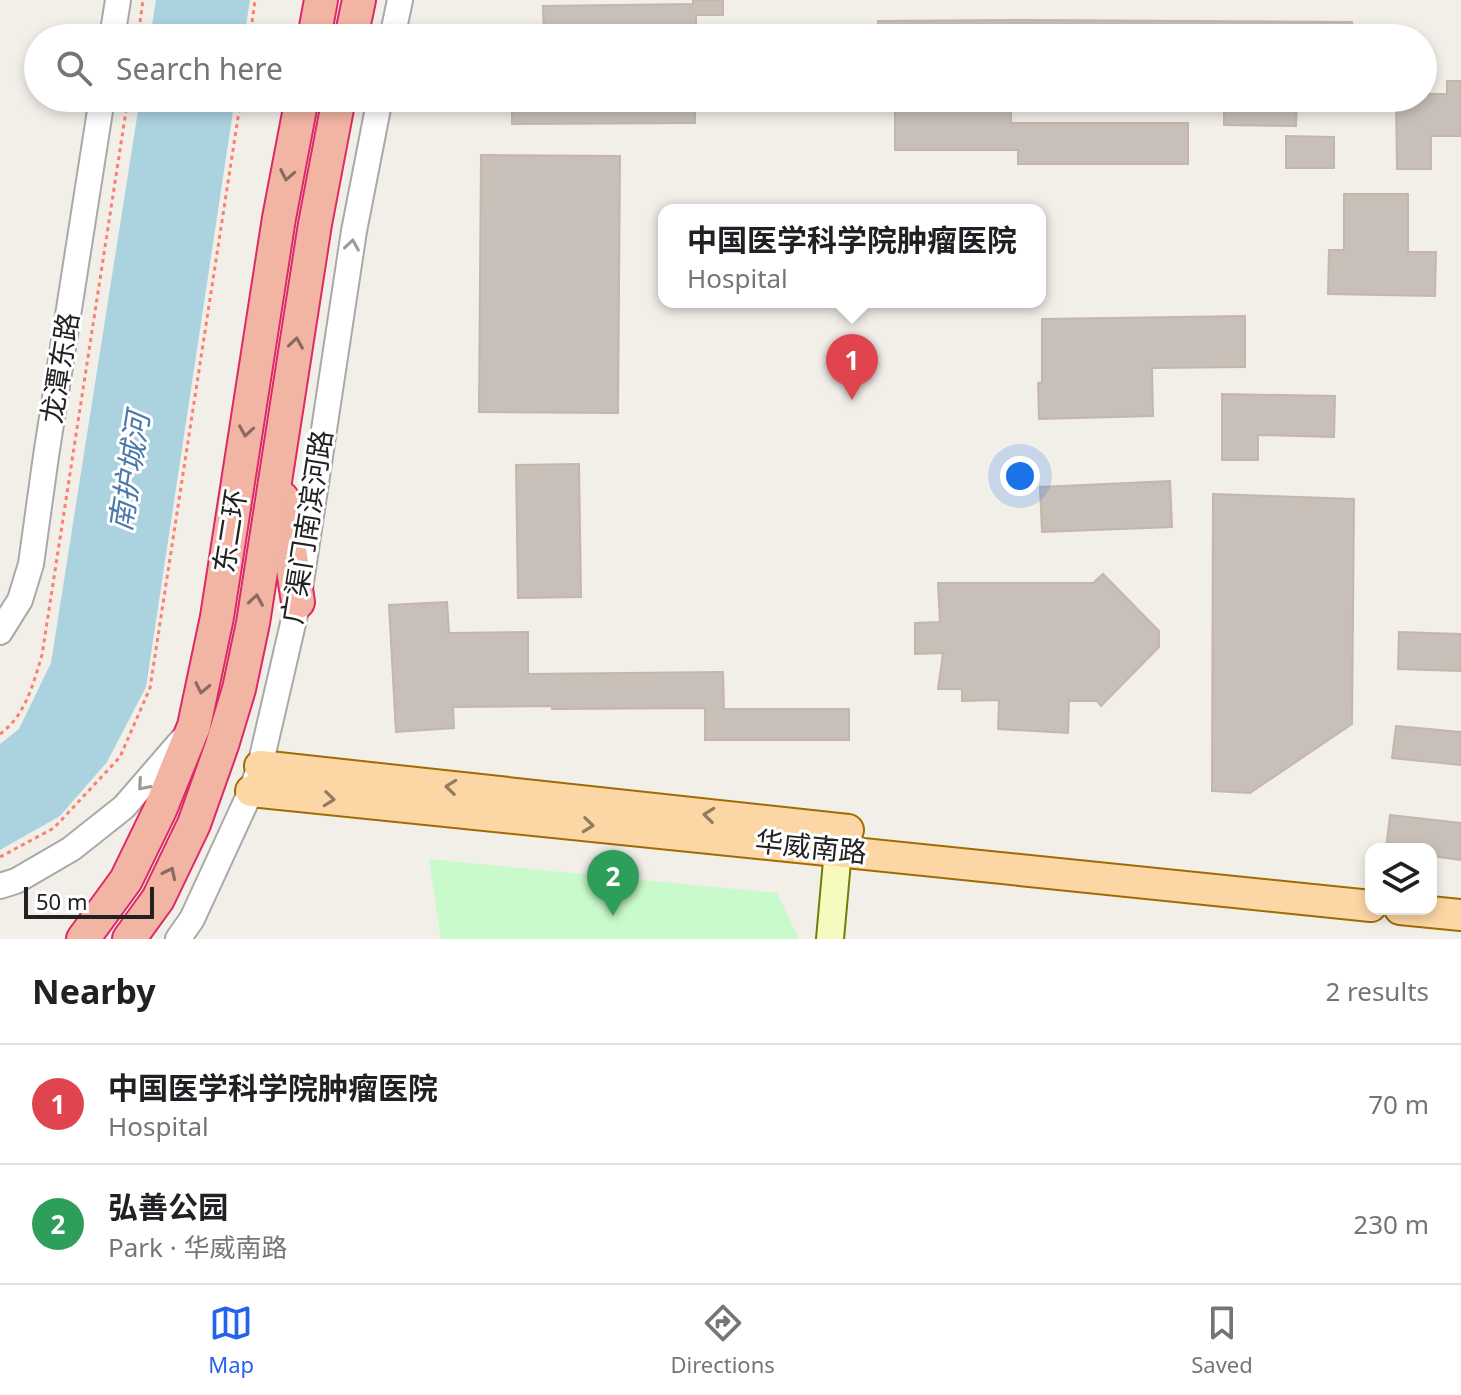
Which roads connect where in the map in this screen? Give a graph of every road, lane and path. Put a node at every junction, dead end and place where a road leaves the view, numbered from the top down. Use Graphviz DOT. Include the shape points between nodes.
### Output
graph roads {
  1 [pos="118,0"];
  2 [pos="143,0"];
  3 [pos="255,0"];
  4 [pos="321,0"];
  5 [pos="400,0"];
  6 [pos="114,24"];
  7 [pos="140,24"];
  8 [pos="252,24"];
  9 [pos="317,24"];
  10 [pos="395,24"];
  11 [pos="100,112"];
  12 [pos="126,112"];
  13 [pos="239,112"];
  14 [pos="299,112"];
  15 [pos="336,112"];
  16 [pos="377,112"];
  17 [pos="277,468"];
  18 [pos="298,602"];
  19 [pos="0,632"];
  20 [pos="194,726"];
  21 [pos="0,734"];
  22 [pos="256,778"];
  23 [pos="838,850"];
  24 [pos="0,857"];
  25 [pos="0,886"];
  26 [pos="1365,887"];
  27 [pos="1437,895"];
  28 [pos="1461,897"];
  29 [pos="1365,905"];
  30 [pos="1437,913"];
  31 [pos="1461,915"];
  32 [pos="83,939"];
  33 [pos="129,939"];
  34 [pos="178,939"];
  35 [pos="830,939"];
  1 -- 6 [label="street"];
  2 -- 7 [label="path"];
  3 -- 8 [label="path"];
  4 -- 9 [label="highway"];
  5 -- 10 [label="street"];
  11 -- 19 [label="street, 龙潭东路" via="31,564 20,600"];
  12 -- 21 [label="path" via="42,655 26,704"];
  13 -- 24 [label="path" via="150,688 120,757 54,828"];
  14 -- 20 [label="highway, 东二环, one-way" via="217,617"];
  17 -- 15 [label="highway, 东二环, one-way"];
  18 -- 16 [label="street, 广渠门南滨河路, one-way"];
  17 -- 18 [label="highway"];
  33 -- 17 [label="highway, 东二环, one-way" via="158,899 194,824 222,745 253,623"];
  18 -- 22 [label="street, 广渠门南滨河路"];
  20 -- 25 [label="street, one-way" via="124,807 71,849"];
  20 -- 32 [label="highway, 东二环" via="126,880"];
  22 -- 23 [label="main road, 华威南路, one-way"];
  26 -- 22 [label="main road, 华威南路, one-way"];
  22 -- 34 [label="street, 广渠门南滨河路"];
  23 -- 29 [label="main road, 华威南路"];
  23 -- 35 [label="main road"];
  27 -- 28 [label="main road"];
  30 -- 31 [label="main road"];
}
